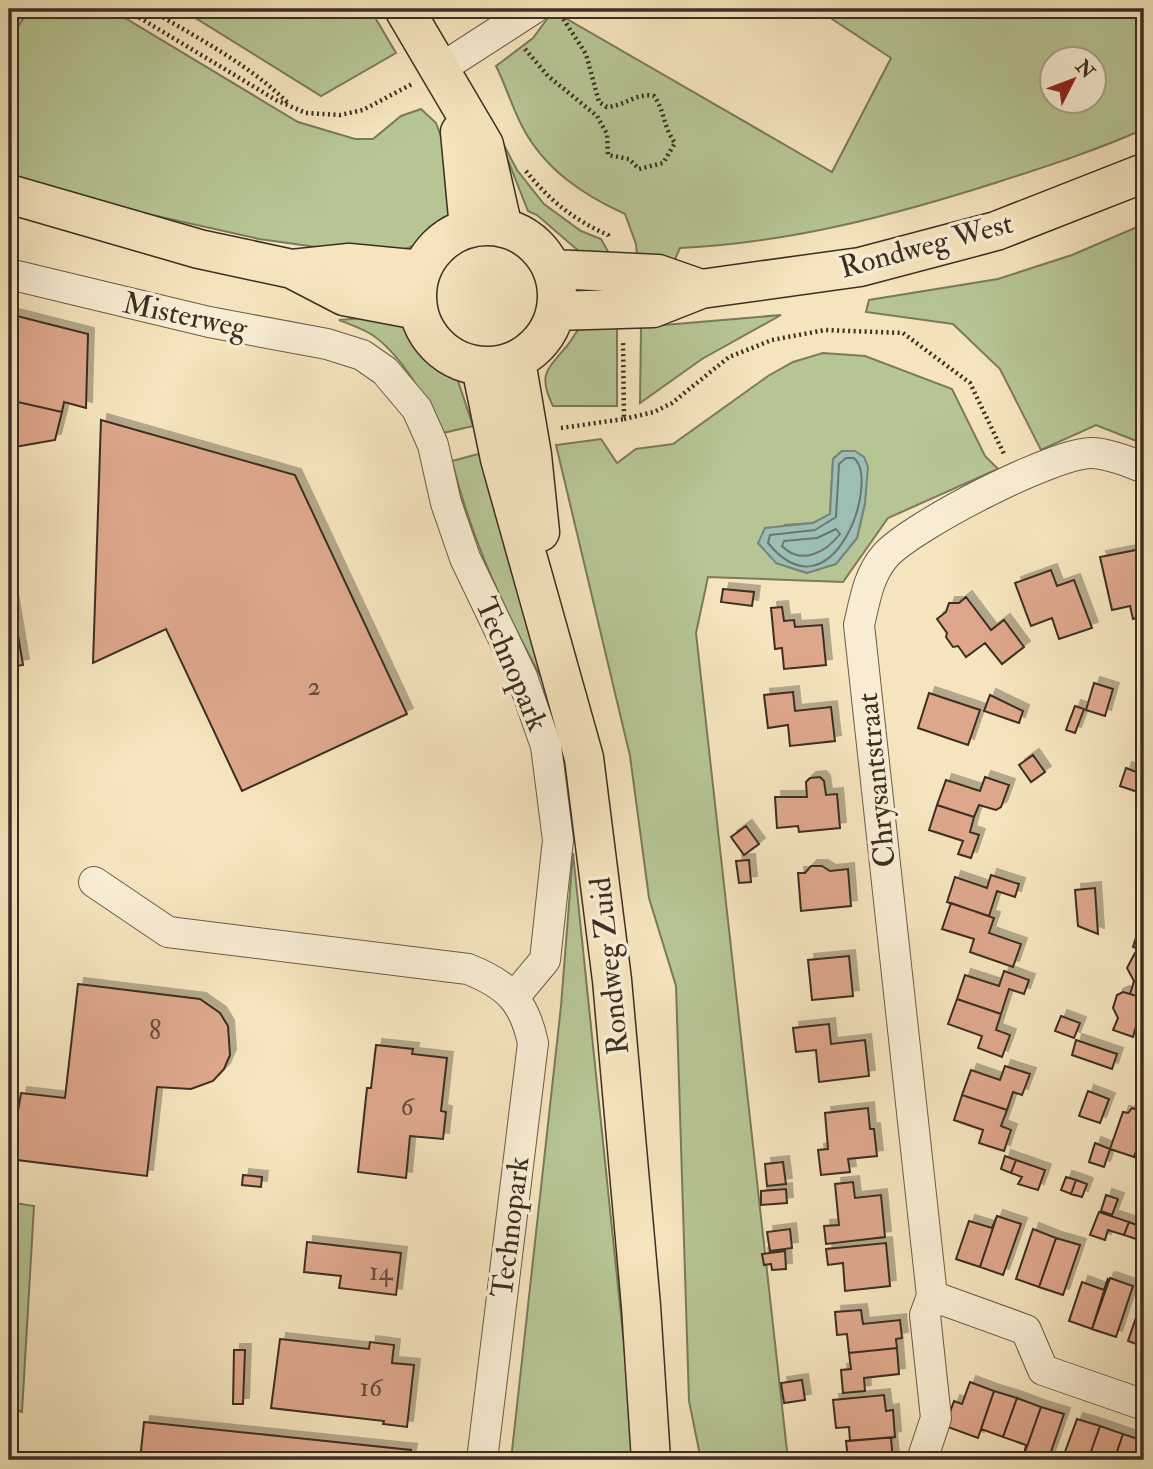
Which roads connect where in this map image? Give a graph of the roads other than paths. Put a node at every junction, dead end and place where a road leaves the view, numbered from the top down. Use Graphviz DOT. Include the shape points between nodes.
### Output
graph roads {
  1 [pos="404,9"];
  2 [pos="533,9"];
  3 [pos="448,84"];
  4 [pos="1144,173"];
  5 [pos="9,194"];
  6 [pos="486,228"];
  7 [pos="292,269"];
  8 [pos="552,269"];
  9 [pos="422,270"];
  10 [pos="9,274"];
  11 [pos="621,291"];
  12 [pos="418,310"];
  13 [pos="556,311"];
  14 [pos="362,355"];
  15 [pos="498,364"];
  16 [pos="1144,468"];
  17 [pos="550,630"];
  18 [pos="94,882"];
  19 [pos="515,996"];
  20 [pos="932,1296"];
  21 [pos="641,1306"];
  22 [pos="1144,1405"];
  23 [pos="482,1460"];
  24 [pos="651,1460"];
  25 [pos="670,1460"];
  26 [pos="922,1460"];
  1 -- 3 [label="main road"];
  2 -- 3 [label="street" via="504,29"];
  3 -- 6 [label="main road"];
  4 -- 11 [label="main road, Rondweg West" via="996,231 860,267 701,289 658,274"];
  5 -- 7 [label="main road" via="199,249"];
  6 -- 8 [label="main road" via="532,243"];
  6 -- 9 [label="main road" via="449,237 433,251"];
  7 -- 9 [label="main road" via="349,263"];
  7 -- 12 [label="main road" via="344,296"];
  8 -- 11 [label="main road, Rondweg West"];
  8 -- 13 [label="main road"];
  9 -- 12 [label="main road"];
  10 -- 14 [label="street, Misterweg"];
  11 -- 13 [label="main road, Rondweg West"];
  12 -- 15 [label="main road" via="440,349 459,361"];
  13 -- 15 [label="main road" via="542,341"];
  14 -- 19 [label="street, Technopark" via="386,371 417,409 433,445 465,558 522,677 546,746 558,840 545,960"];
  15 -- 17 [label="main road, Rondweg Zuid" via="500,459"];
  15 -- 17 [label="main road, Rondweg Zuid" via="527,433"];
  16 -- 20 [label="street, Chrysantstraat" via="1093,453 1054,460 905,539 871,577 859,625"];
  17 -- 21 [label="main road, Rondweg Zuid" via="584,758 612,980"];
  18 -- 19 [label="street" via="168,932 468,969"];
  19 -- 23 [label="street, Technopark" via="533,1043"];
  20 -- 22 [label="street" via="1026,1330 1044,1370"];
  20 -- 26 [label="street, Chrysantstraat" via="925,1315 936,1418"];
  21 -- 24 [label="main road, Rondweg Zuid"];
  21 -- 25 [label="main road, Rondweg Zuid"];
}
